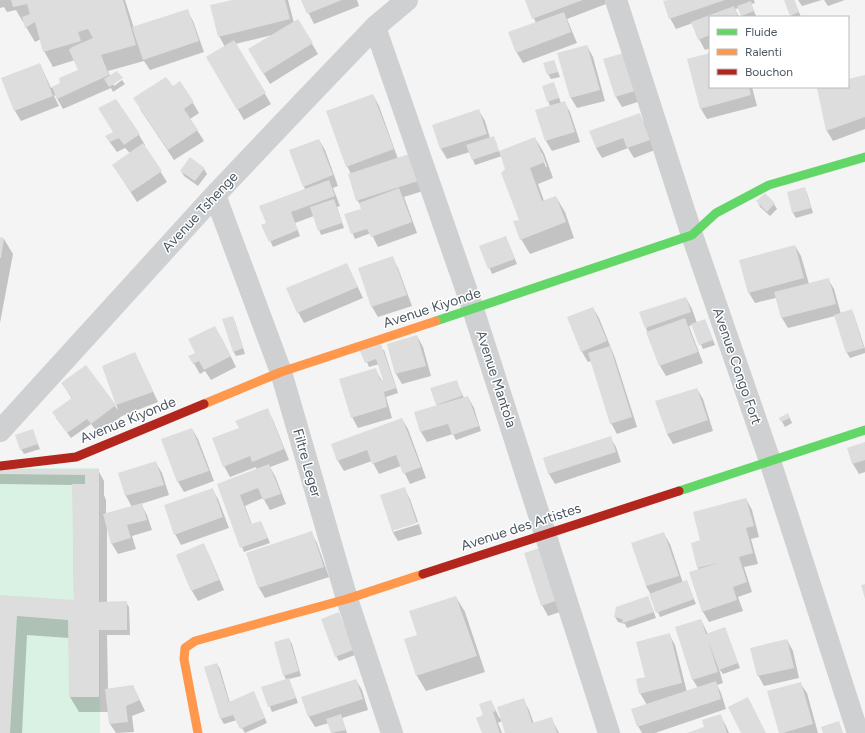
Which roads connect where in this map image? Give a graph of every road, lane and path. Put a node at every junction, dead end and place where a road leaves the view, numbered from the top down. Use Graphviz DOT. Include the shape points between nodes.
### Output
graph roads {
  1 [pos="407,0"];
  2 [pos="616,0"];
  3 [pos="375,27"];
  4 [pos="865,157"];
  5 [pos="215,195"];
  6 [pos="692,235"];
  7 [pos="473,309"];
  8 [pos="281,372"];
  9 [pos="865,430"];
  10 [pos="0,431"];
  11 [pos="770,461"];
  12 [pos="0,466"];
  13 [pos="546,533"];
  14 [pos="347,599"];
  15 [pos="198,733"];
  16 [pos="392,733"];
  17 [pos="609,733"];
  18 [pos="858,733"];
  1 -- 3 [label="street, Avenue Tshenge"];
  2 -- 6 [label="street, Avenue Congo Fort"];
  3 -- 5 [label="street, Avenue Tshenge"];
  3 -- 7 [label="street, Avenue Mantola"];
  4 -- 6 [label="street, Avenue Kiyonde" via="769,185 716,212"];
  5 -- 8 [label="street, Filtre Leger"];
  5 -- 10 [label="street, Avenue Tshenge"];
  6 -- 7 [label="street, Avenue Kiyonde"];
  6 -- 11 [label="street, Avenue Congo Fort"];
  7 -- 8 [label="street, Avenue Kiyonde"];
  7 -- 13 [label="street, Avenue Mantola"];
  8 -- 12 [label="street, Avenue Kiyonde" via="76,457"];
  8 -- 14 [label="street, Filtre Leger"];
  9 -- 11 [label="street, Avenue des Artistes"];
  11 -- 13 [label="street, Avenue des Artistes"];
  11 -- 18 [label="street, Avenue Congo Fort"];
  13 -- 14 [label="street, Avenue des Artistes"];
  13 -- 17 [label="street, Avenue Mantola"];
  14 -- 15 [label="street, Avenue des Artistes" via="195,641 185,648 184,659"];
  14 -- 16 [label="street, Filtre Leger"];
}
